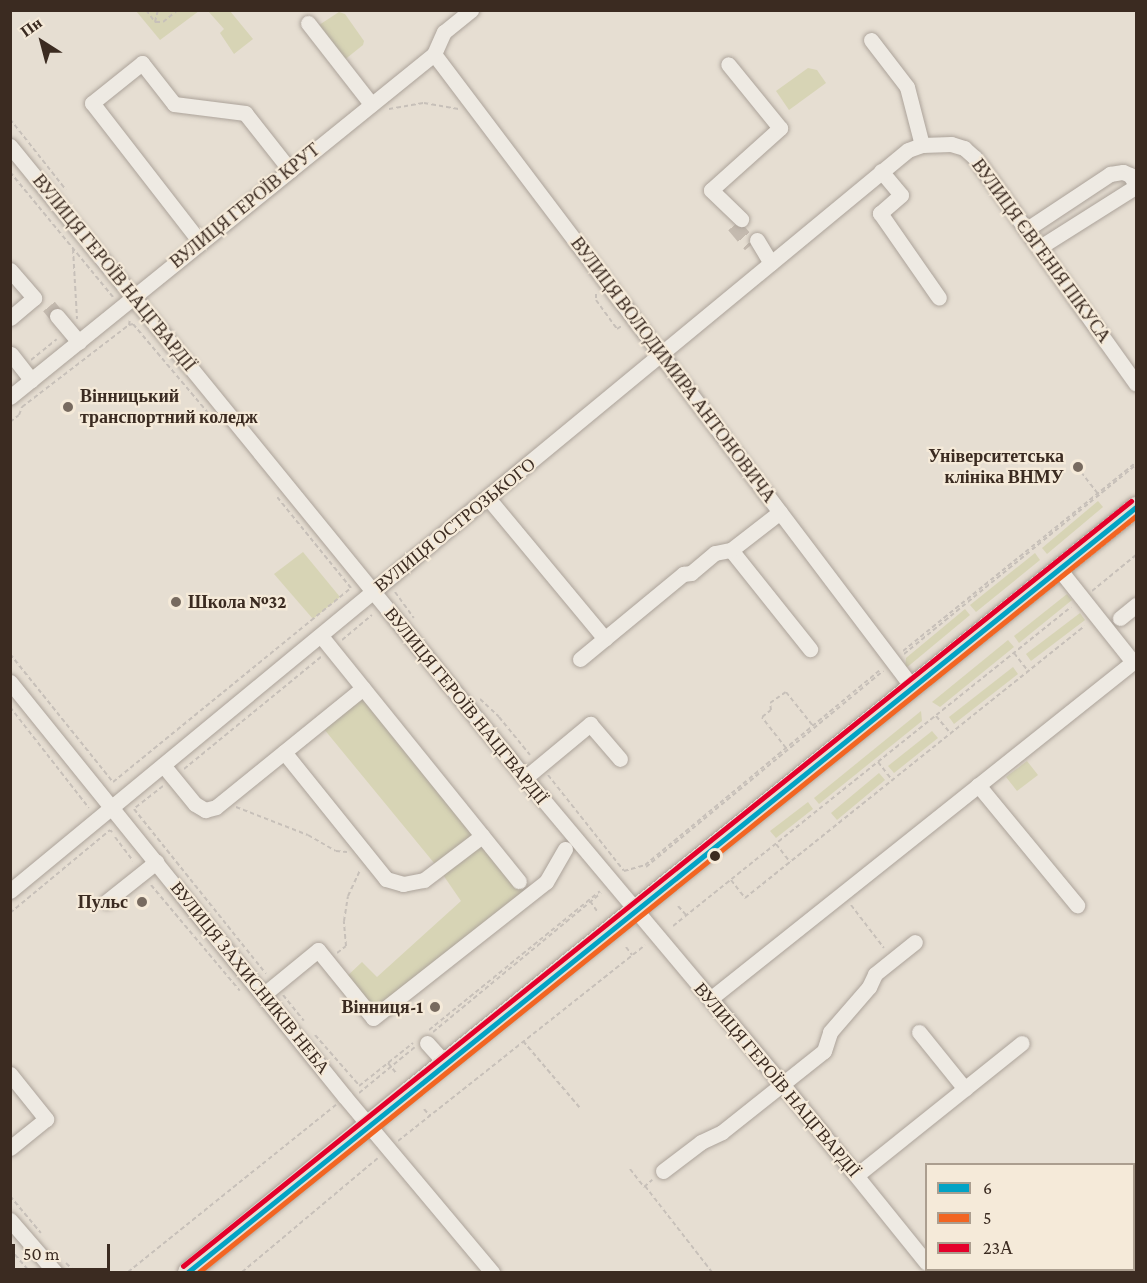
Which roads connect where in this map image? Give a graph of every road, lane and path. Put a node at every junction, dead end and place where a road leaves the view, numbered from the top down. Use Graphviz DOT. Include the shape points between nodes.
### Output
graph roads {
  1 [pos="146,10"];
  2 [pos="158,10"];
  3 [pos="178,10"];
  4 [pos="471,10"];
  5 [pos="155,22"];
  6 [pos="308,23"];
  7 [pos="871,40"];
  8 [pos="434,54"];
  9 [pos="728,64"];
  10 [pos="371,104"];
  11 [pos="387,109"];
  12 [pos="464,116"];
  13 [pos="922,145"];
  14 [pos="10,146"];
  15 [pos="898,158"];
  16 [pos="290,170"];
  17 [pos="881,171"];
  18 [pos="10,172"];
  19 [pos="1133,187"];
  20 [pos="737,222"];
  21 [pos="1027,229"];
  22 [pos="200,242"];
  23 [pos="754,242"];
  24 [pos="1040,247"];
  25 [pos="73,249"];
  26 [pos="771,262"];
  27 [pos="10,270"];
  28 [pos="597,286"];
  29 [pos="111,294"];
  30 [pos="135,297"];
  31 [pos="34,298"];
  32 [pos="939,298"];
  33 [pos="10,318"];
  34 [pos="130,319"];
  35 [pos="77,324"];
  36 [pos="129,326"];
  37 [pos="630,331"];
  38 [pos="79,342"];
  39 [pos="10,354"];
  40 [pos="662,356"];
  41 [pos="31,380"];
  42 [pos="1137,384"];
  43 [pos="10,397"];
  44 [pos="211,417"];
  45 [pos="10,422"];
  46 [pos="1081,472"];
  47 [pos="274,494"];
  48 [pos="1098,494"];
  49 [pos="488,498"];
  50 [pos="1137,507"];
  51 [pos="780,512"];
  52 [pos="731,550"];
  53 [pos="1137,555"];
  54 [pos="1059,569"];
  55 [pos="395,592"];
  56 [pos="373,593"];
  57 [pos="1082,598"];
  58 [pos="1137,605"];
  59 [pos="372,615"];
  60 [pos="1097,617"];
  61 [pos="1120,618"];
  62 [pos="418,622"];
  63 [pos="321,636"];
  64 [pos="605,639"];
  65 [pos="331,649"];
  66 [pos="810,650"];
  67 [pos="1014,653"];
  68 [pos="10,654"];
  69 [pos="580,659"];
  70 [pos="1028,671"];
  71 [pos="10,682"];
  72 [pos="912,687"];
  73 [pos="363,688"];
  74 [pos="475,695"];
  75 [pos="10,707"];
  76 [pos="936,716"];
  77 [pos="813,726"];
  78 [pos="951,734"];
  79 [pos="787,748"];
  80 [pos="284,752"];
  81 [pos="620,759"];
  82 [pos="878,762"];
  83 [pos="539,766"];
  84 [pos="168,771"];
  85 [pos="525,778"];
  86 [pos="893,781"];
  87 [pos="978,785"];
  88 [pos="84,801"];
  89 [pos="223,802"];
  90 [pos="112,808"];
  91 [pos="110,830"];
  92 [pos="482,836"];
  93 [pos="776,844"];
  94 [pos="565,849"];
  95 [pos="366,855"];
  96 [pos="156,862"];
  97 [pos="790,862"];
  98 [pos="645,865"];
  99 [pos="624,871"];
  100 [pos="650,872"];
  101 [pos="731,880"];
  102 [pos="519,881"];
  103 [pos="10,891"];
  104 [pos="601,892"];
  105 [pos="842,893"];
  106 [pos="107,901"];
  107 [pos="589,901"];
  108 [pos="1077,905"];
  109 [pos="678,906"];
  110 [pos="636,910"];
  111 [pos="597,911"];
  112 [pos="10,913"];
  113 [pos="687,916"];
  114 [pos="673,926"];
  115 [pos="915,942"];
  116 [pos="645,945"];
  117 [pos="626,947"];
  118 [pos="632,955"];
  119 [pos="892,960"];
  120 [pos="327,961"];
  121 [pos="269,990"];
  122 [pos="710,999"];
  123 [pos="307,1026"];
  124 [pos="919,1032"];
  125 [pos="314,1034"];
  126 [pos="423,1039"];
  127 [pos="523,1041"];
  128 [pos="1022,1043"];
  129 [pos="388,1063"];
  130 [pos="445,1063"];
  131 [pos="10,1074"];
  132 [pos="397,1074"];
  133 [pos="359,1085"];
  134 [pos="783,1085"];
  135 [pos="965,1089"];
  136 [pos="351,1096"];
  137 [pos="580,1108"];
  138 [pos="424,1109"];
  139 [pos="430,1116"];
  140 [pos="369,1124"];
  141 [pos="10,1148"];
  142 [pos="390,1148"];
  143 [pos="630,1169"];
  144 [pos="663,1171"];
  145 [pos="857,1175"];
  146 [pos="10,1220"];
  147 [pos="10,1249"];
  148 [pos="925,1260"];
  149 [pos="30,1272"];
  150 [pos="55,1272"];
  151 [pos="128,1272"];
  152 [pos="188,1272"];
  153 [pos="242,1272"];
  154 [pos="492,1272"];
  155 [pos="712,1272"];
  1 -- 5 [label="path"];
  2 -- 5 [label="path"];
  3 -- 5 [label="path" via="163,22"];
  4 -- 8 [label="street, ВУЛИЦЯ ГЕРОЇВ КРУТ" via="444,32"];
  6 -- 10 [label="street"];
  7 -- 13 [label="street" via="907,87"];
  8 -- 10 [label="street, ВУЛИЦЯ ГЕРОЇВ КРУТ"];
  8 -- 40 [label="street, ВУЛИЦЯ ВОЛОДИМИРА АНТОНОВИЧА"];
  9 -- 20 [label="street" via="780,128 711,190"];
  10 -- 16 [label="street, ВУЛИЦЯ ГЕРОЇВ КРУТ"];
  11 -- 12 [label="path" via="424,103 458,109"];
  13 -- 15 [label="street, ВУЛИЦЯ ЄВГЕНІЯ ПІКУСА"];
  13 -- 21 [label="street, ВУЛИЦЯ ЄВГЕНІЯ ПІКУСА" via="951,144 964,148"];
  14 -- 30 [label="street, ВУЛИЦЯ ГЕРОЇВ НАЦГВАРДІЇ"];
  15 -- 17 [label="street, ВУЛИЦЯ ОСТРОЗЬКОГО"];
  16 -- 22 [label="street, ВУЛИЦЯ ГЕРОЇВ КРУТ"];
  16 -- 22 [label="street" via="245,113 174,104 142,63 92,102"];
  17 -- 26 [label="street, ВУЛИЦЯ ОСТРОЗЬКОГО"];
  17 -- 32 [label="street" via="901,195 880,213"];
  18 -- 25 [label="path"];
  19 -- 21 [label="street" via="1130,175 1110,174"];
  19 -- 24 [label="street"];
  21 -- 24 [label="street, ВУЛИЦЯ ЄВГЕНІЯ ПІКУСА"];
  22 -- 30 [label="street, ВУЛИЦЯ ГЕРОЇВ КРУТ"];
  23 -- 26 [label="street"];
  24 -- 42 [label="street, ВУЛИЦЯ ЄВГЕНІЯ ПІКУСА"];
  25 -- 29 [label="path"];
  25 -- 35 [label="path"];
  26 -- 40 [label="street, ВУЛИЦЯ ОСТРОЗЬКОГО"];
  27 -- 31 [label="street"];
  28 -- 37 [label="path" via="596,300 617,329 625,324"];
  30 -- 38 [label="street, ВУЛИЦЯ ГЕРОЇВ КРУТ"];
  30 -- 56 [label="street, ВУЛИЦЯ ГЕРОЇВ НАЦГВАРДІЇ"];
  31 -- 33 [label="street"];
  31 -- 38 [label="street" via="53,311"];
  34 -- 36 [label="path"];
  36 -- 44 [label="path" via="132,324"];
  36 -- 45 [label="path" via="22,407"];
  38 -- 41 [label="street, ВУЛИЦЯ ГЕРОЇВ КРУТ"];
  39 -- 41 [label="street"];
  40 -- 49 [label="street, ВУЛИЦЯ ОСТРОЗЬКОГО"];
  40 -- 51 [label="street, ВУЛИЦЯ ВОЛОДИМИРА АНТОНОВИЧА"];
  41 -- 43 [label="street, ВУЛИЦЯ ГЕРОЇВ КРУТ"];
  46 -- 48 [label="path"];
  47 -- 68 [label="path" via="351,588 113,782"];
  49 -- 56 [label="street, ВУЛИЦЯ ОСТРОЗЬКОГО"];
  49 -- 64 [label="street"];
  50 -- 54 [label="main road"];
  51 -- 52 [label="street"];
  51 -- 72 [label="street, ВУЛИЦЯ ВОЛОДИМИРА АНТОНОВИЧА"];
  52 -- 64 [label="street" via="715,553 691,573 683,574"];
  52 -- 66 [label="street"];
  53 -- 57 [label="path"];
  54 -- 57 [label="street"];
  54 -- 72 [label="main road"];
  55 -- 62 [label="path"];
  56 -- 63 [label="street, ВУЛИЦЯ ОСТРОЗЬКОГО"];
  56 -- 85 [label="street, ВУЛИЦЯ ГЕРОЇВ НАЦГВАРДІЇ"];
  57 -- 60 [label="street"];
  57 -- 67 [label="path"];
  58 -- 61 [label="street"];
  59 -- 65 [label="path"];
  60 -- 70 [label="path"];
  60 -- 87 [label="street" via="1133,662"];
  63 -- 65 [label="street"];
  63 -- 84 [label="street, ВУЛИЦЯ ОСТРОЗЬКОГО"];
  64 -- 69 [label="street"];
  65 -- 73 [label="street"];
  65 -- 84 [label="path"];
  67 -- 70 [label="path"];
  67 -- 76 [label="path"];
  70 -- 78 [label="path"];
  71 -- 90 [label="street, ВУЛИЦЯ ЗАХИСНИКІВ НЕБА"];
  72 -- 110 [label="main road"];
  73 -- 80 [label="street"];
  73 -- 92 [label="street"];
  74 -- 83 [label="path" via="499,717"];
  75 -- 88 [label="path"];
  76 -- 78 [label="path"];
  76 -- 82 [label="path"];
  77 -- 79 [label="path" via="786,692 770,703 771,710 762,717"];
  78 -- 86 [label="path"];
  80 -- 89 [label="street"];
  80 -- 95 [label="street"];
  81 -- 83 [label="street" via="590,724"];
  82 -- 86 [label="path"];
  82 -- 93 [label="path"];
  83 -- 85 [label="street"];
  83 -- 99 [label="path"];
  84 -- 89 [label="street" via="195,804 205,810"];
  84 -- 90 [label="street, ВУЛИЦЯ ОСТРОЗЬКОГО"];
  84 -- 121 [label="path" via="134,809"];
  85 -- 110 [label="street, ВУЛИЦЯ ГЕРОЇВ НАЦГВАРДІЇ"];
  86 -- 97 [label="path"];
  87 -- 105 [label="street"];
  87 -- 108 [label="street"];
  89 -- 95 [label="path" via="308,835 336,851"];
  90 -- 96 [label="street, ВУЛИЦЯ ЗАХИСНИКІВ НЕБА"];
  90 -- 103 [label="street, ВУЛИЦЯ ОСТРОЗЬКОГО"];
  91 -- 112 [label="path"];
  92 -- 95 [label="street" via="424,880 403,884 386,879"];
  92 -- 102 [label="street"];
  93 -- 97 [label="path"];
  93 -- 101 [label="path"];
  94 -- 120 [label="street" via="546,882 373,1018"];
  95 -- 120 [label="path" via="348,896 346,946"];
  96 -- 106 [label="street"];
  96 -- 121 [label="street, ВУЛИЦЯ ЗАХИСНИКІВ НЕБА"];
  97 -- 101 [label="path" via="745,898"];
  98 -- 100 [label="path"];
  101 -- 113 [label="path"];
  104 -- 107 [label="path"];
  105 -- 119 [label="path"];
  105 -- 122 [label="street"];
  107 -- 111 [label="path"];
  107 -- 126 [label="path"];
  107 -- 126 [label="path"];
  109 -- 113 [label="path"];
  110 -- 122 [label="street, ВУЛИЦЯ ГЕРОЇВ НАЦГВАРДІЇ"];
  110 -- 130 [label="main road"];
  113 -- 114 [label="path"];
  115 -- 119 [label="street"];
  116 -- 118 [label="path"];
  117 -- 118 [label="path"];
  118 -- 127 [label="path"];
  119 -- 134 [label="street" via="875,974 869,987 830,1032 824,1051"];
  120 -- 121 [label="street" via="318,950"];
  121 -- 123 [label="path"];
  121 -- 136 [label="street, ВУЛИЦЯ ЗАХИСНИКІВ НЕБА"];
  122 -- 134 [label="street, ВУЛИЦЯ ГЕРОЇВ НАЦГВАРДІЇ"];
  124 -- 135 [label="street"];
  125 -- 133 [label="path"];
  126 -- 129 [label="path"];
  126 -- 130 [label="street"];
  126 -- 136 [label="path"];
  127 -- 137 [label="path"];
  127 -- 139 [label="path"];
  128 -- 135 [label="street"];
  129 -- 132 [label="path"];
  129 -- 133 [label="path"];
  130 -- 140 [label="main road"];
  131 -- 141 [label="street" via="46,1119"];
  133 -- 136 [label="path"];
  134 -- 144 [label="street"];
  134 -- 145 [label="street, ВУЛИЦЯ ГЕРОЇВ НАЦГВАРДІЇ"];
  135 -- 145 [label="street"];
  136 -- 140 [label="street, ВУЛИЦЯ ЗАХИСНИКІВ НЕБА"];
  136 -- 151 [label="path"];
  138 -- 139 [label="path"];
  139 -- 142 [label="path"];
  140 -- 142 [label="street, ВУЛИЦЯ ЗАХИСНИКІВ НЕБА"];
  140 -- 152 [label="main road"];
  142 -- 153 [label="path"];
  142 -- 154 [label="street, ВУЛИЦЯ ЗАХИСНИКІВ НЕБА"];
  143 -- 155 [label="path"];
  145 -- 148 [label="street, ВУЛИЦЯ ГЕРОЇВ НАЦГВАРДІЇ"];
  146 -- 150 [label="street"];
  147 -- 149 [label="path"];
}
